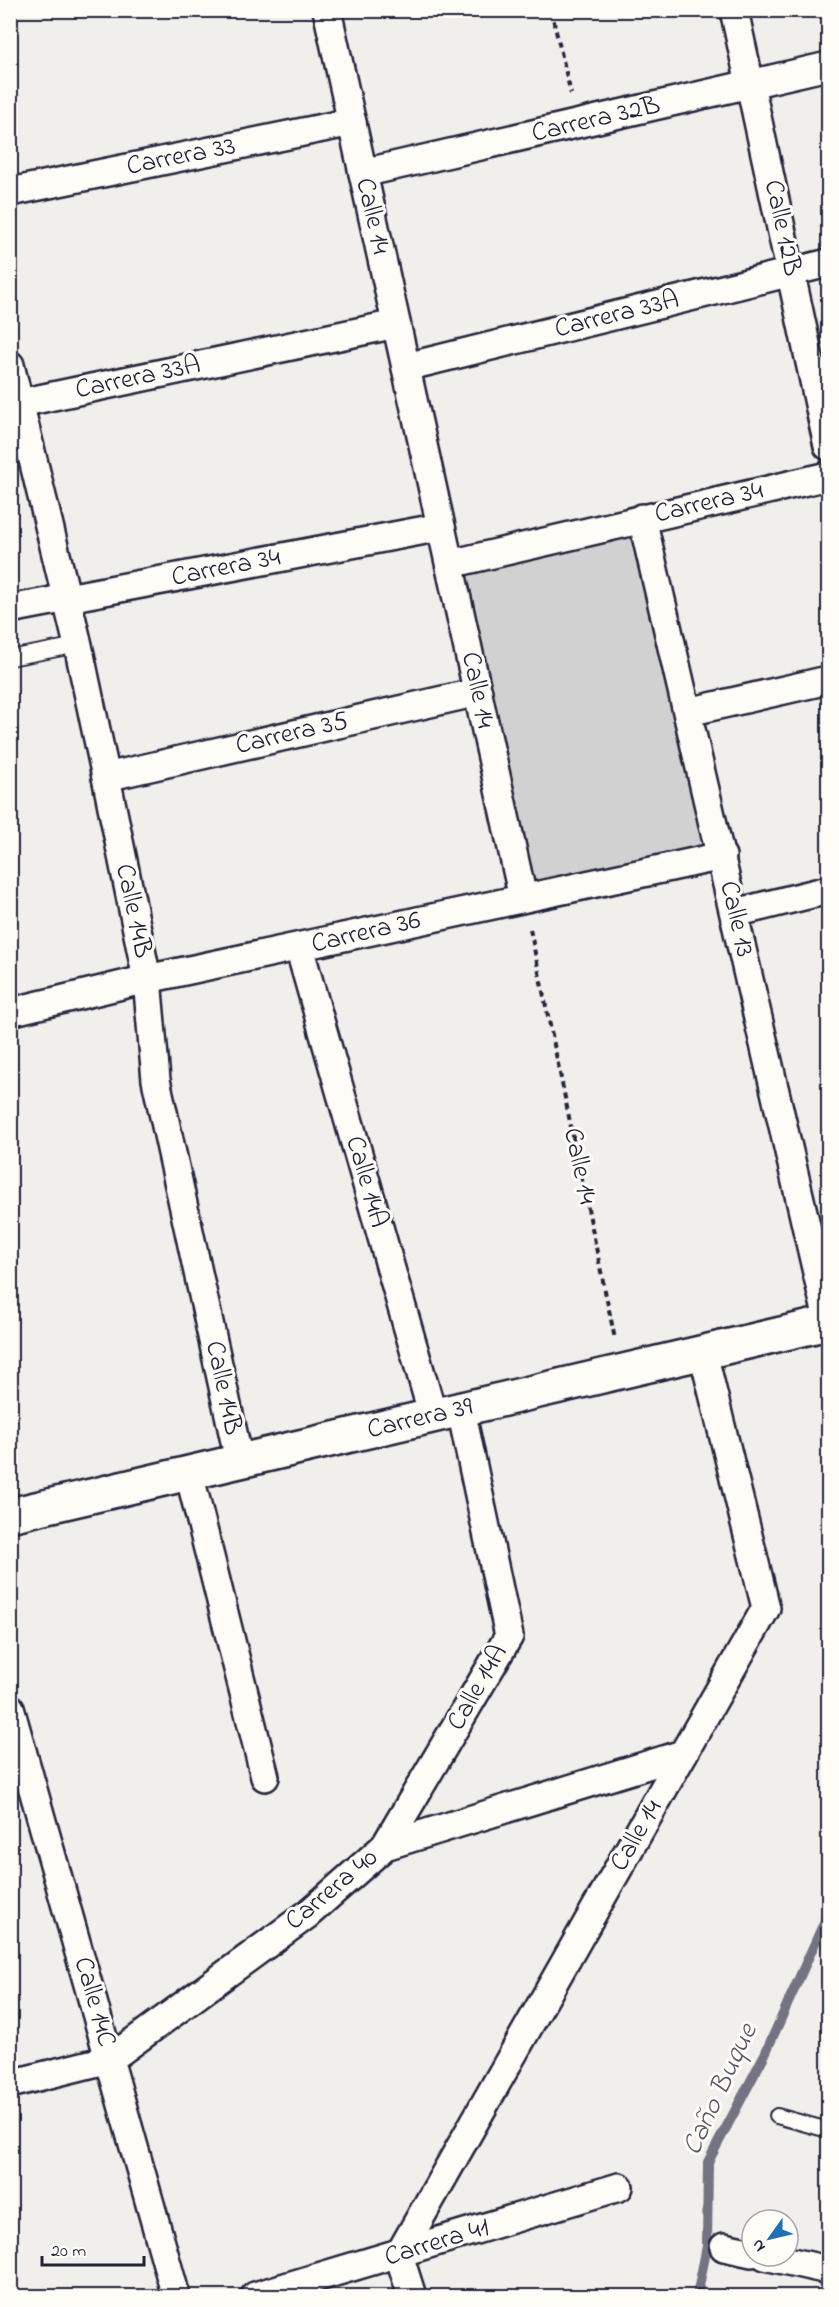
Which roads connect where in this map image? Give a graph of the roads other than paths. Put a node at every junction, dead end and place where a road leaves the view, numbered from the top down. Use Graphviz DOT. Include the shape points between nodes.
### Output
graph roads {
  1 [pos="327,10"];
  2 [pos="734,10"];
  3 [pos="828,66"];
  4 [pos="750,84"];
  5 [pos="352,122"];
  6 [pos="363,173"];
  7 [pos="10,192"];
  8 [pos="828,263"];
  9 [pos="791,272"];
  10 [pos="396,324"];
  11 [pos="10,365"];
  12 [pos="406,367"];
  13 [pos="20,403"];
  14 [pos="828,446"];
  15 [pos="828,476"];
  16 [pos="642,518"];
  17 [pos="441,527"];
  18 [pos="450,564"];
  19 [pos="66,598"];
  20 [pos="10,609"];
  21 [pos="78,645"];
  22 [pos="10,658"];
  23 [pos="828,680"];
  24 [pos="478,692"];
  25 [pos="688,712"];
  26 [pos="106,777"];
  27 [pos="722,856"];
  28 [pos="828,890"];
  29 [pos="523,898"];
  30 [pos="735,913"];
  31 [pos="299,947"];
  32 [pos="147,979"];
  33 [pos="10,1012"];
  34 [pos="828,1322"];
  35 [pos="703,1353"];
  36 [pos="447,1413"];
  37 [pos="239,1460"];
  38 [pos="189,1473"];
  39 [pos="10,1515"];
  40 [pos="10,1708"];
  41 [pos="684,1754"];
  42 [pos="265,1777"];
  43 [pos="385,1846"];
  44 [pos="110,2059"];
  45 [pos="10,2084"];
  46 [pos="777,2116"];
  47 [pos="828,2130"];
  48 [pos="619,2187"];
  49 [pos="724,2247"];
  50 [pos="740,2250"];
  51 [pos="399,2254"];
  52 [pos="800,2264"];
  53 [pos="828,2270"];
  54 [pos="176,2296"];
  55 [pos="255,2296"];
  56 [pos="412,2296"];
  1 -- 5 [label="street, Calle 14"];
  2 -- 4 [label="street, Calle 12B"];
  3 -- 4 [label="street, Carrera 32B"];
  4 -- 6 [label="street, Carrera 32B"];
  4 -- 9 [label="street, Calle 12B"];
  5 -- 6 [label="street, Calle 14"];
  5 -- 7 [label="street, Carrera 33"];
  6 -- 10 [label="street, Calle 14"];
  8 -- 9 [label="street, Carrera 33A"];
  9 -- 12 [label="street, Carrera 33A"];
  9 -- 14 [label="street, Calle 12B"];
  10 -- 12 [label="street, Calle 14"];
  10 -- 13 [label="street, Carrera 33A"];
  11 -- 13 [label="street, Calle 14B"];
  12 -- 17 [label="street, Calle 14"];
  13 -- 19 [label="street, Calle 14B"];
  15 -- 16 [label="street, Carrera 34"];
  16 -- 18 [label="street, Carrera 34"];
  16 -- 25 [label="street, Calle 13"];
  17 -- 18 [label="street, Calle 14"];
  17 -- 19 [label="street, Carrera 34"];
  18 -- 24 [label="street, Calle 14"];
  19 -- 20 [label="street, Carrera 34"];
  19 -- 21 [label="street, Calle 14B"];
  21 -- 22 [label="lane"];
  21 -- 26 [label="street, Calle 14B"];
  23 -- 25 [label="street"];
  24 -- 26 [label="street, Carrera 35"];
  24 -- 29 [label="street, Calle 14"];
  25 -- 27 [label="street, Calle 13"];
  26 -- 32 [label="street, Calle 14B"];
  27 -- 29 [label="street, Carrera 36"];
  27 -- 30 [label="street, Calle 13"];
  28 -- 30 [label="street"];
  29 -- 31 [label="street, Carrera 36"];
  30 -- 34 [label="street, Calle 13"];
  31 -- 32 [label="street, Carrera 36"];
  31 -- 36 [label="street, Calle 14A"];
  32 -- 33 [label="street, Carrera 36"];
  32 -- 37 [label="street, Calle 14B" via="156,1080"];
  34 -- 35 [label="street, Carrera 39"];
  35 -- 36 [label="street, Carrera 39"];
  35 -- 41 [label="street, Calle 14" via="766,1608"];
  36 -- 37 [label="street, Carrera 39"];
  36 -- 43 [label="street, Calle 14A" via="509,1636"];
  37 -- 38 [label="street, Carrera 39"];
  38 -- 39 [label="street, Carrera 39"];
  38 -- 42 [label="street"];
  40 -- 44 [label="street, Calle 14C"];
  41 -- 43 [label="street, Carrera 40"];
  41 -- 51 [label="street, Calle 14"];
  43 -- 44 [label="street, Carrera 40" via="308,1914"];
  44 -- 45 [label="street, Carrera 40"];
  44 -- 54 [label="street, Calle 14C"];
  46 -- 47 [label="lane"];
  48 -- 51 [label="street, Carrera 41"];
  49 -- 50 [label="street"];
  51 -- 55 [label="street, Carrera 41"];
  51 -- 56 [label="street"];
  52 -- 53 [label="street"];
}
